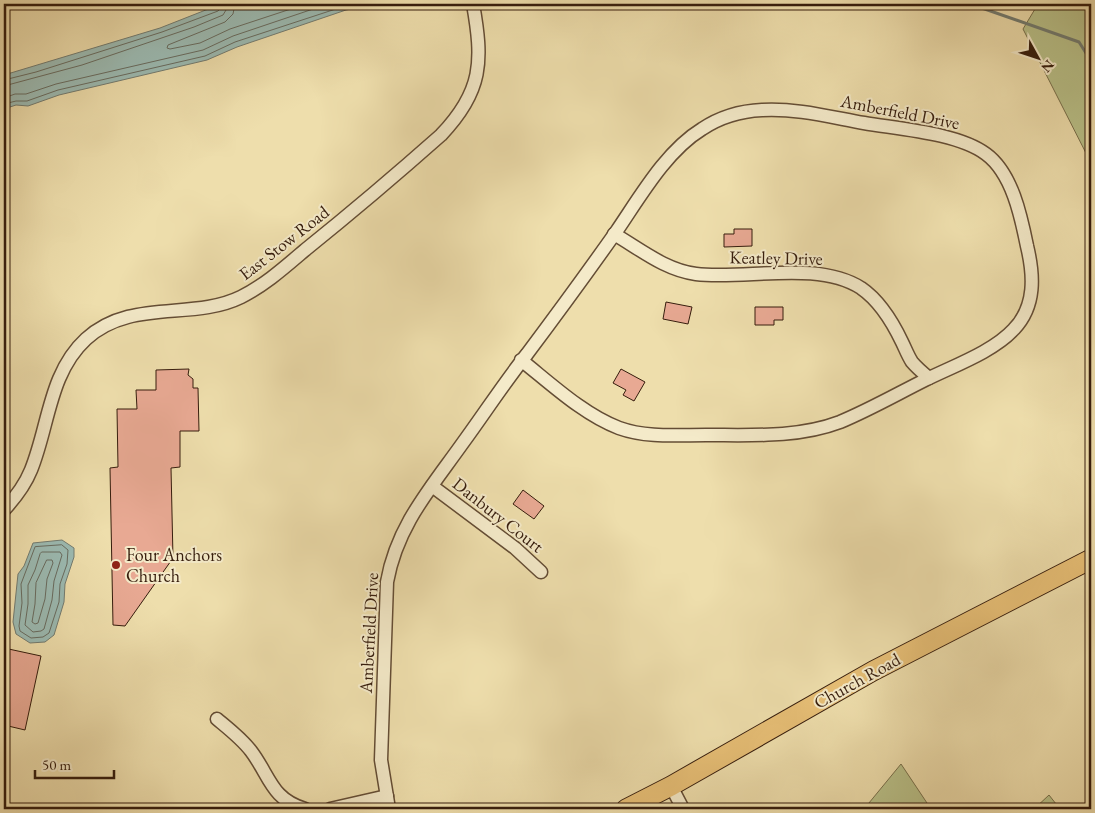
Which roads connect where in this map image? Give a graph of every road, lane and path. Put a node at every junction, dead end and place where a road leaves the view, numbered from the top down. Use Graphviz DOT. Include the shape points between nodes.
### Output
graph roads {
  1 [pos="473,4"];
  2 [pos="614,234"];
  3 [pos="521,360"];
  4 [pos="928,378"];
  5 [pos="432,486"];
  6 [pos="4,510"];
  7 [pos="1091,559"];
  8 [pos="542,572"];
  9 [pos="217,719"];
  10 [pos="671,786"];
  11 [pos="388,796"];
  12 [pos="305,809"];
  13 [pos="330,809"];
  14 [pos="389,809"];
  15 [pos="395,809"];
  16 [pos="626,809"];
  17 [pos="683,809"];
  1 -- 6 [label="street, East Stow Road" via="480,52 478,68 469,98 447,130 256,289 222,304 133,315 116,320 87,338 65,366 31,471"];
  2 -- 3 [label="street, Amberfield Drive"];
  2 -- 4 [label="street, Keatley Drive" via="671,268 683,271 708,275 806,273 853,283 884,311 912,361"];
  2 -- 4 [label="street, Amberfield Drive" via="666,162 688,138 715,121 746,111 796,111 929,134 975,147 988,154 999,166 1013,194 1031,264 1030,302 1024,317 1002,340"];
  3 -- 4 [label="street, Amberfield Drive" via="605,421 656,435 810,431 870,408"];
  3 -- 5 [label="street, Amberfield Drive"];
  5 -- 8 [label="street, Danbury Court"];
  5 -- 11 [label="street, Amberfield Drive" via="400,536 387,582 381,744 383,778"];
  7 -- 10 [label="main road, Church Road" via="873,671"];
  9 -- 12 [label="street" via="251,751 277,793"];
  10 -- 16 [label="main road, Church Road"];
  10 -- 17 [label="street"];
  11 -- 13 [label="street"];
  11 -- 14 [label="street, Amberfield Drive"];
  11 -- 15 [label="street, Amberfield Drive"];
}
